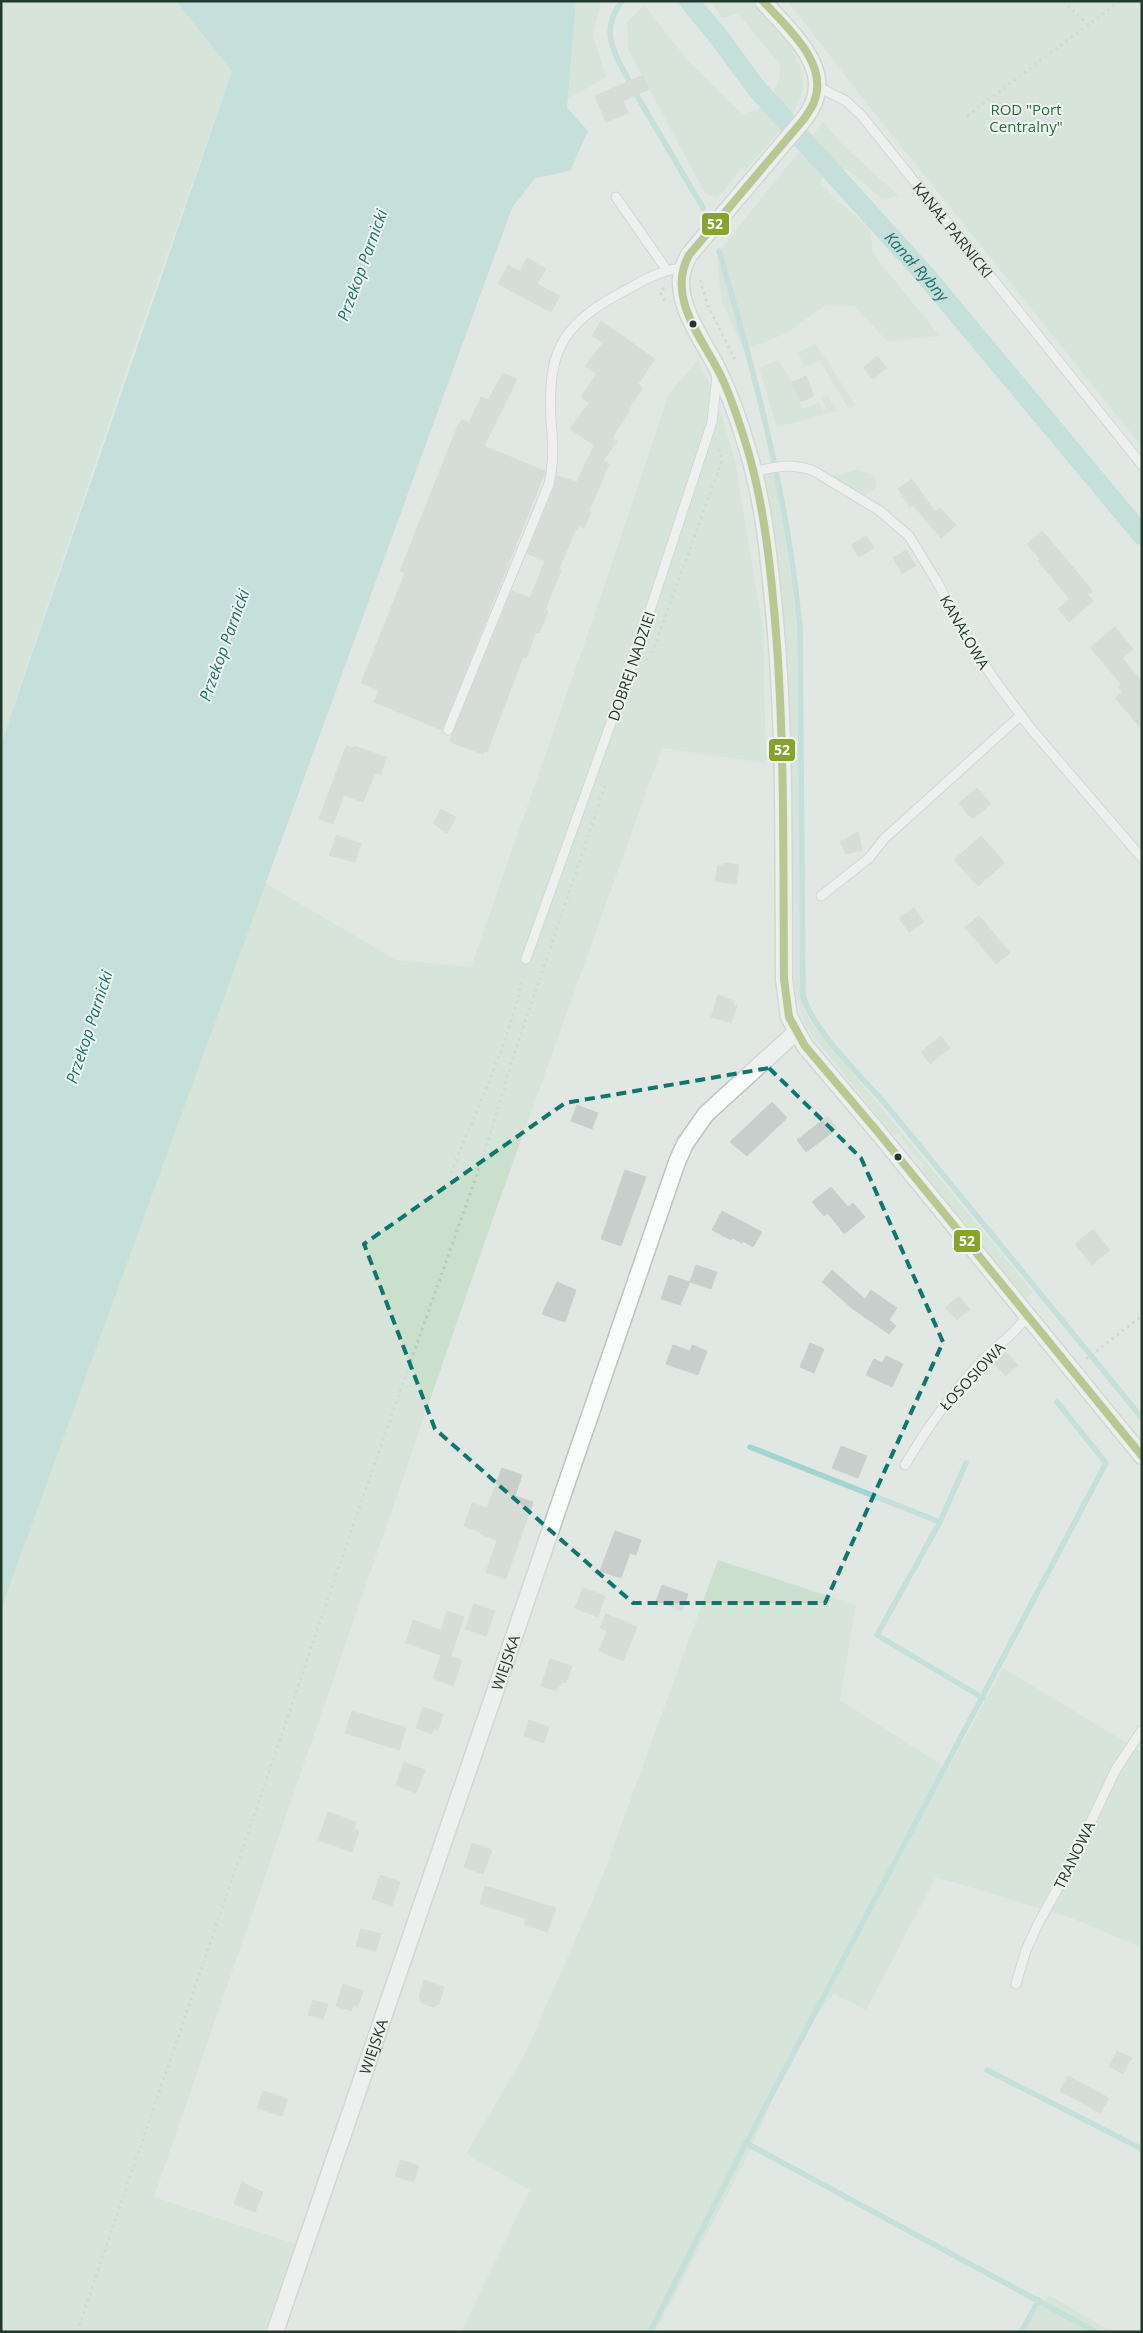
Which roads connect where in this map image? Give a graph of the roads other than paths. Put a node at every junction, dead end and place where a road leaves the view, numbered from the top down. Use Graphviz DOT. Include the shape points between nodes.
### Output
graph roads {
  1 [pos="763,1"];
  2 [pos="818,87"];
  3 [pos="616,197"];
  4 [pos="683,268"];
  5 [pos="666,269"];
  6 [pos="717,368"];
  7 [pos="1142,465"];
  8 [pos="760,471"];
  9 [pos="1021,715"];
  10 [pos="448,730"];
  11 [pos="1142,858"];
  12 [pos="821,896"];
  13 [pos="526,959"];
  14 [pos="796,1032"];
  15 [pos="1027,1315"];
  16 [pos="1142,1456"];
  17 [pos="905,1465"];
  18 [pos="1142,1730"];
  19 [pos="1016,1984"];
  20 [pos="275,2332"];
  1 -- 2 [label="street" via="809,57 818,77"];
  2 -- 4 [label="street" via="815,102 804,119 693,250"];
  2 -- 7 [label="lane, KANAŁ PARNICKI" via="846,101 861,115"];
  3 -- 5 [label="lane"];
  4 -- 5 [label="lane"];
  4 -- 6 [label="street" via="681,283 685,304"];
  5 -- 10 [label="lane" via="585,315 563,340 555,358 550,389 554,463 549,484"];
  6 -- 8 [label="street"];
  6 -- 13 [label="lane, DOBREJ NADZIEI" via="712,422 635,656"];
  8 -- 9 [label="lane, KANAŁOWA" via="787,465 803,466 880,511 909,536 970,643"];
  8 -- 14 [label="street" via="779,662 784,979 789,1017"];
  9 -- 11 [label="lane, KANAŁOWA"];
  9 -- 12 [label="lane" via="884,839 869,858"];
  14 -- 15 [label="street"];
  14 -- 20 [label="street, WIEJSKA" via="706,1114 677,1162"];
  15 -- 16 [label="street"];
  15 -- 17 [label="lane, ŁOSOSIOWA" via="1022,1324 950,1395"];
  18 -- 19 [label="lane, TRANOWA" via="1116,1769 1069,1868 1038,1924"];
}
